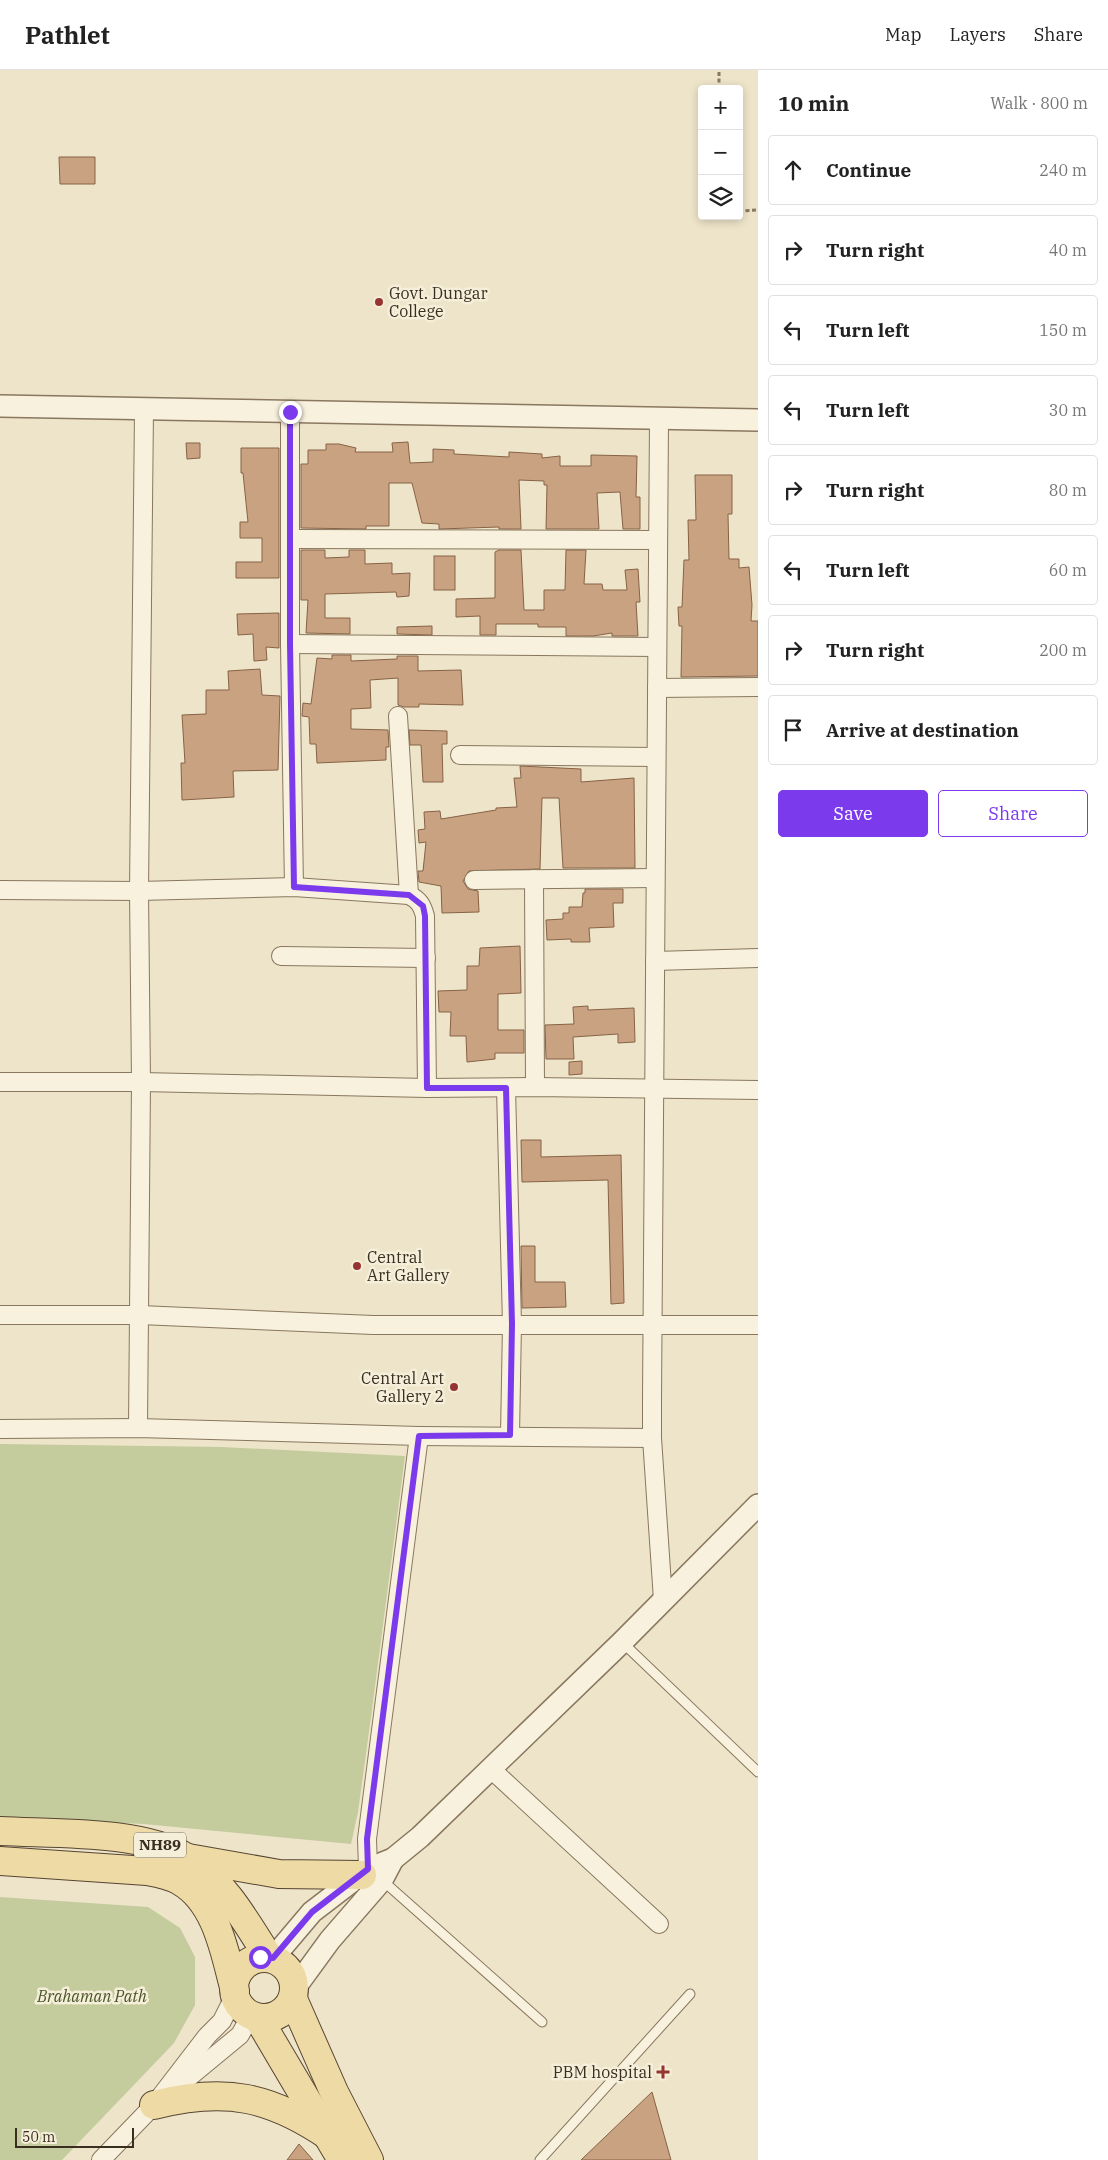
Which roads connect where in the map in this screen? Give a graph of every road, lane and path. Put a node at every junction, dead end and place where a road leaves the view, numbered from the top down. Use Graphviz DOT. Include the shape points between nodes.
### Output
graph roads {
  1 [pos="719,70"];
  2 [pos="719,85"];
  3 [pos="758,210"];
  4 [pos="743,211"];
  5 [pos="0,406"];
  6 [pos="144,410"];
  7 [pos="290,412"];
  8 [pos="659,420"];
  9 [pos="758,420"];
  10 [pos="290,539"];
  11 [pos="658,540"];
  12 [pos="290,644"];
  13 [pos="657,647"];
  14 [pos="758,687"];
  15 [pos="656,688"];
  16 [pos="398,716"];
  17 [pos="460,756"];
  18 [pos="655,757"];
  19 [pos="655,878"];
  20 [pos="534,879"];
  21 [pos="474,880"];
  22 [pos="294,887"];
  23 [pos="0,890"];
  24 [pos="139,891"];
  25 [pos="409,895"];
  26 [pos="281,956"];
  27 [pos="426,958"];
  28 [pos="758,958"];
  29 [pos="655,961"];
  30 [pos="0,1082"];
  31 [pos="141,1082"];
  32 [pos="536,1087"];
  33 [pos="427,1088"];
  34 [pos="506,1088"];
  35 [pos="656,1089"];
  36 [pos="758,1090"];
  37 [pos="0,1315"];
  38 [pos="140,1315"];
  39 [pos="512,1324"];
  40 [pos="654,1325"];
  41 [pos="758,1326"];
  42 [pos="138,1428"];
  43 [pos="0,1429"];
  44 [pos="510,1435"];
  45 [pos="419,1436"];
  46 [pos="652,1438"];
  47 [pos="757,1508"];
  48 [pos="663,1600"];
  49 [pos="622,1642"];
  50 [pos="491,1769"];
  51 [pos="758,1772"];
  52 [pos="0,1831"];
  53 [pos="188,1858"];
  54 [pos="0,1861"];
  55 [pos="371,1875"];
  56 [pos="659,1924"];
  57 [pos="271,1958"];
  58 [pos="294,1993"];
  59 [pos="690,1994"];
  60 [pos="244,2005"];
  61 [pos="542,2022"];
  62 [pos="154,2105"];
  63 [pos="336,2148"];
  64 [pos="101,2160"];
  65 [pos="369,2160"];
  66 [pos="540,2160"];
  1 -- 2 [label="path"];
  3 -- 4 [label="path"];
  5 -- 6 [label="street"];
  6 -- 7 [label="street"];
  6 -- 24 [label="street"];
  7 -- 8 [label="street"];
  7 -- 10 [label="street"];
  8 -- 9 [label="street"];
  8 -- 11 [label="street"];
  10 -- 11 [label="street"];
  10 -- 12 [label="street"];
  11 -- 13 [label="street"];
  12 -- 13 [label="street"];
  12 -- 22 [label="street"];
  13 -- 15 [label="street"];
  14 -- 15 [label="street"];
  15 -- 18 [label="street"];
  16 -- 25 [label="street"];
  17 -- 18 [label="street"];
  18 -- 19 [label="street"];
  19 -- 20 [label="street"];
  19 -- 29 [label="street"];
  20 -- 21 [label="street"];
  20 -- 32 [label="street"];
  22 -- 24 [label="street"];
  22 -- 25 [label="street"];
  23 -- 24 [label="street"];
  24 -- 31 [label="street"];
  25 -- 27 [label="street" via="423,906"];
  26 -- 27 [label="street"];
  27 -- 33 [label="street"];
  28 -- 29 [label="street"];
  29 -- 35 [label="street"];
  30 -- 31 [label="street"];
  31 -- 33 [label="street"];
  31 -- 38 [label="street"];
  32 -- 34 [label="street"];
  32 -- 35 [label="street"];
  33 -- 34 [label="street"];
  34 -- 39 [label="street"];
  35 -- 36 [label="street"];
  35 -- 40 [label="street"];
  37 -- 38 [label="street"];
  38 -- 39 [label="street" via="373,1325"];
  38 -- 42 [label="street"];
  39 -- 40 [label="street"];
  39 -- 44 [label="street"];
  40 -- 41 [label="street"];
  40 -- 46 [label="street"];
  42 -- 43 [label="street"];
  42 -- 45 [label="street"];
  44 -- 45 [label="street"];
  44 -- 46 [label="street"];
  45 -- 55 [label="street" via="367,1839"];
  46 -- 48 [label="street"];
  47 -- 48 [label="street"];
  48 -- 49 [label="street"];
  49 -- 50 [label="street"];
  49 -- 51 [label="lane"];
  50 -- 55 [label="street" via="420,1837"];
  50 -- 56 [label="street"];
  52 -- 53 [label="main road, NH89" via="136,1839 164,1846"];
  53 -- 55 [label="main road" via="279,1874"];
  53 -- 57 [label="main road, NH89" via="216,1883"];
  54 -- 60 [label="main road, NH89" via="147,1871 180,1881 202,1902 211,1917"];
  55 -- 57 [label="street" via="312,1912"];
  55 -- 58 [label="street"];
  55 -- 61 [label="lane"];
  57 -- 58 [label="main road, NH89" via="287,1968 292,1976"];
  57 -- 60 [label="main road" via="253,1959 241,1968 236,1977"];
  58 -- 60 [label="main road" via="282,2013 272,2017"];
  58 -- 65 [label="main road, NH89" via="326,2075"];
  59 -- 66 [label="lane"];
  60 -- 62 [label="street" via="207,2036"];
  60 -- 62 [label="street" via="240,2035"];
  60 -- 63 [label="main road, NH89"];
  62 -- 63 [label="main road" via="182,2098 239,2097 300,2117"];
  62 -- 64 [label="street"];
}
